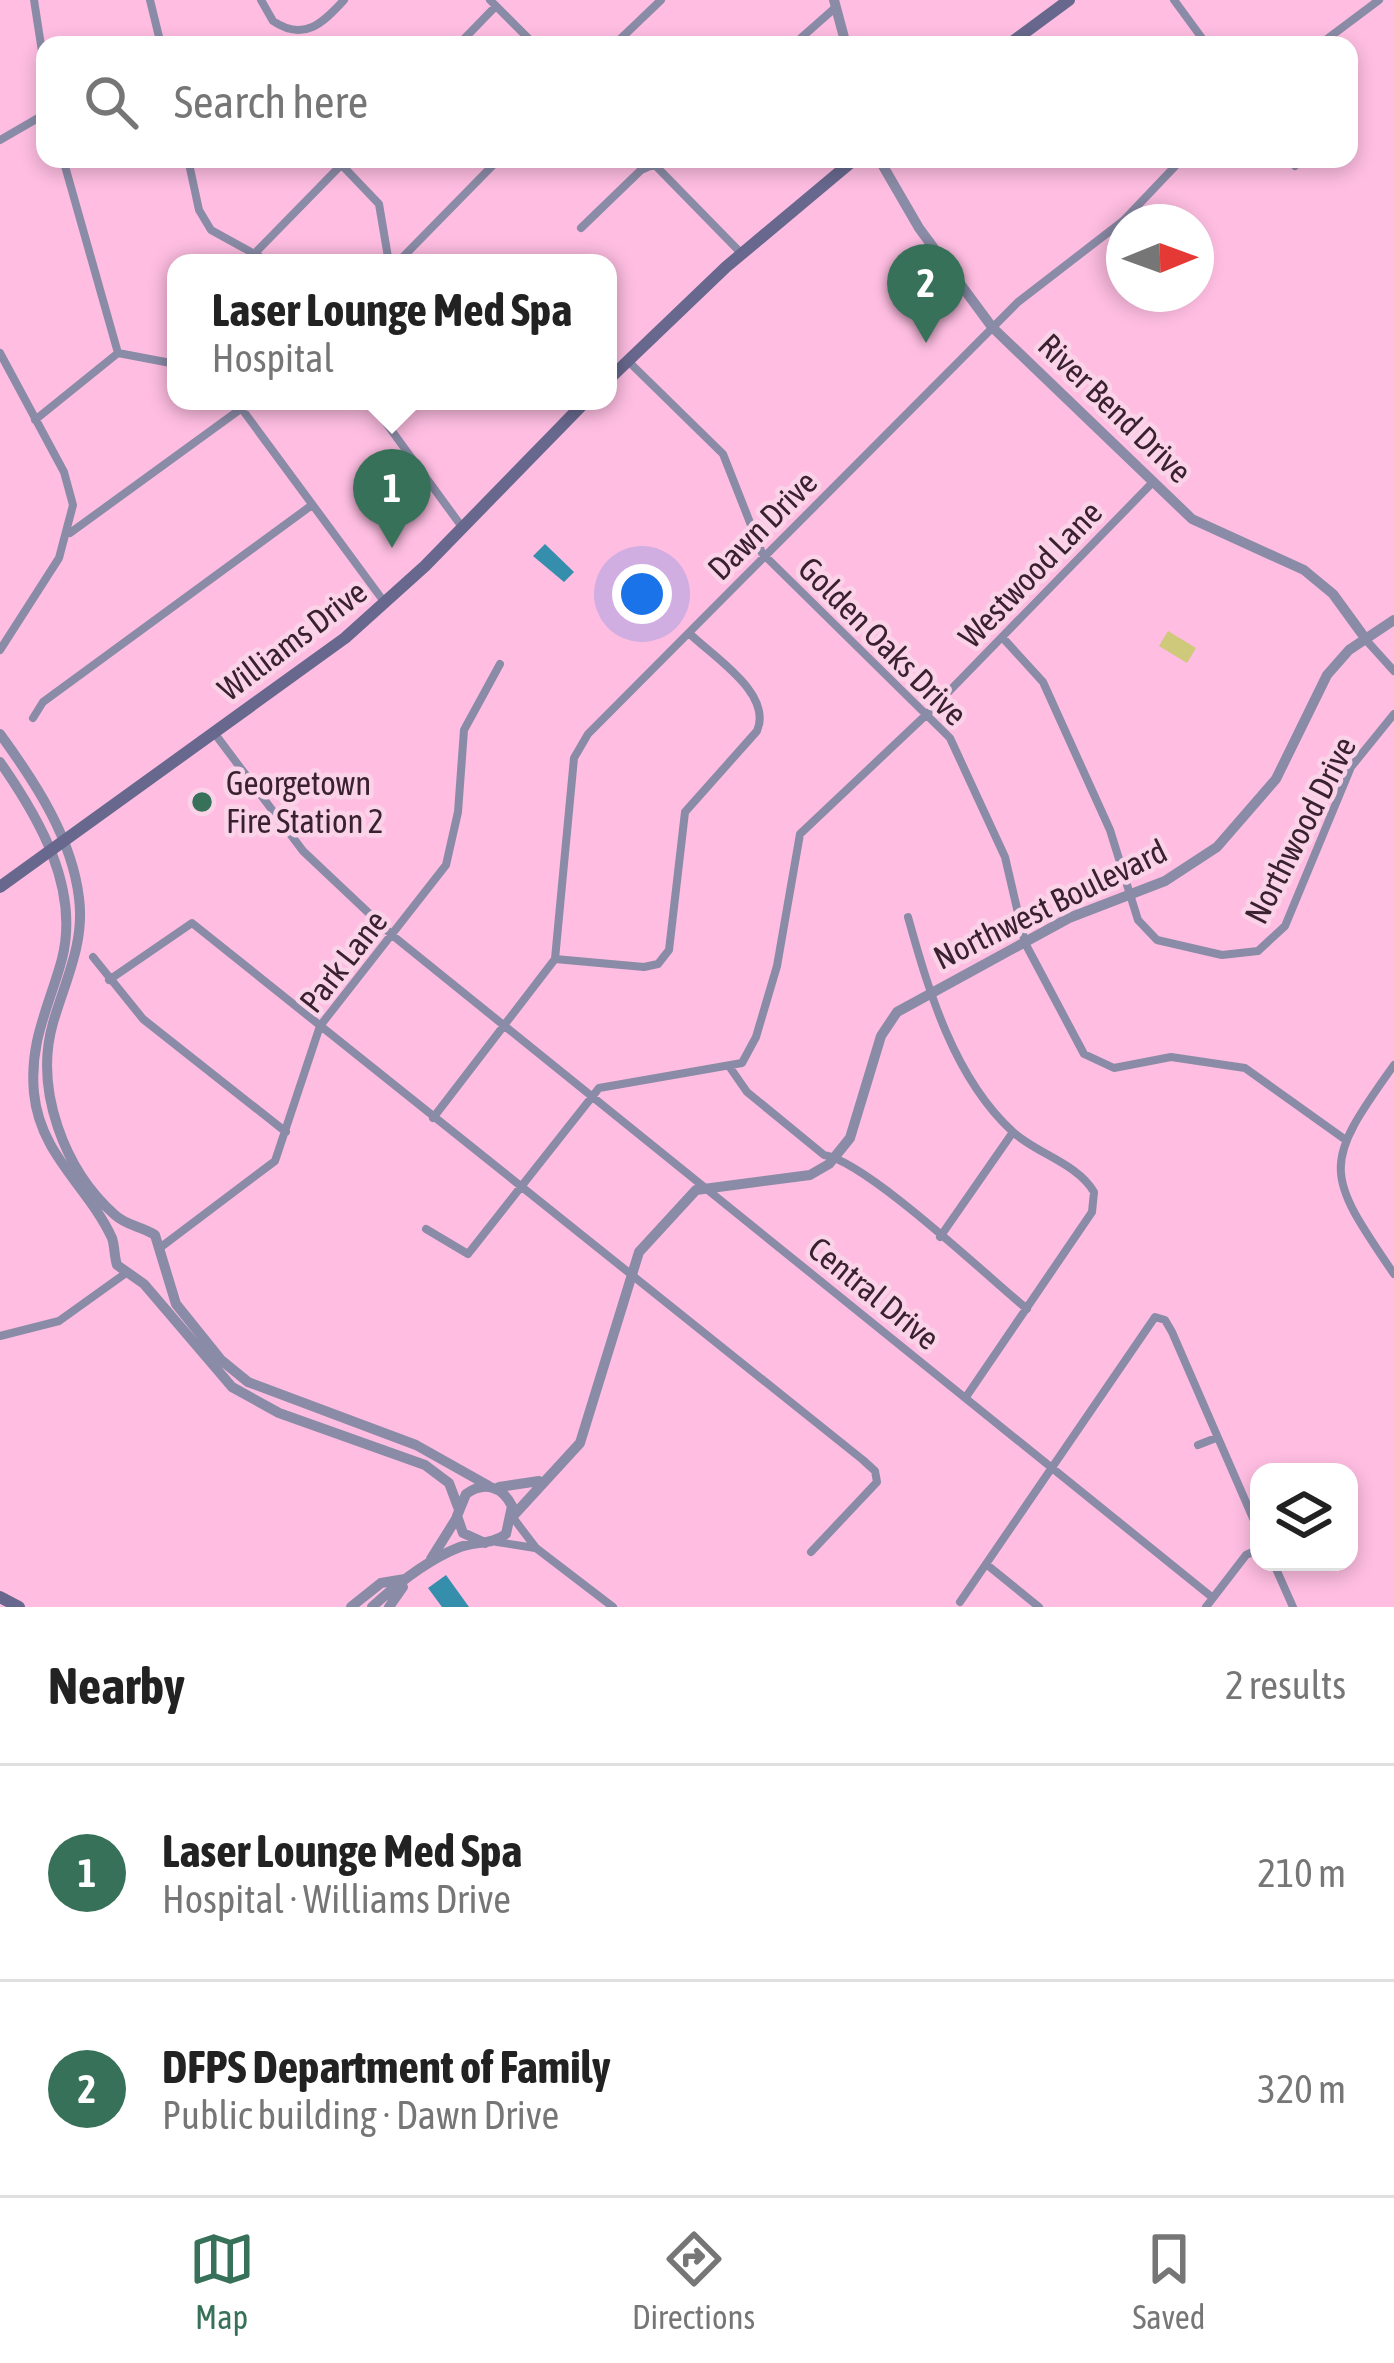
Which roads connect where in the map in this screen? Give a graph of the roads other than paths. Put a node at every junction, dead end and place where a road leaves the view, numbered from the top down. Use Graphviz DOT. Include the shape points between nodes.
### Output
graph roads {
  1 [pos="34,0"];
  2 [pos="150,0"];
  3 [pos="262,0"];
  4 [pos="344,0"];
  5 [pos="1069,0"];
  6 [pos="1174,0"];
  7 [pos="1379,0"];
  8 [pos="656,2"];
  9 [pos="493,3"];
  10 [pos="835,4"];
  11 [pos="40,36"];
  12 [pos="159,36"];
  13 [pos="466,36"];
  14 [pos="526,36"];
  15 [pos="623,36"];
  16 [pos="802,36"];
  17 [pos="844,36"];
  18 [pos="1020,36"];
  19 [pos="1200,36"];
  20 [pos="1331,36"];
  21 [pos="36,120"];
  22 [pos="0,140"];
  23 [pos="66,168"];
  24 [pos="190,168"];
  25 [pos="335,168"];
  26 [pos="348,168"];
  27 [pos="490,168"];
  28 [pos="644,168"];
  29 [pos="658,168"];
  30 [pos="845,168"];
  31 [pos="884,168"];
  32 [pos="1173,168"];
  33 [pos="581,228"];
  34 [pos="257,251"];
  35 [pos="260,254"];
  36 [pos="391,254"];
  37 [pos="402,254"];
  38 [pos="741,254"];
  39 [pos="992,327"];
  40 [pos="0,353"];
  41 [pos="118,353"];
  42 [pos="627,360"];
  43 [pos="167,362"];
  44 [pos="617,371"];
  45 [pos="232,410"];
  46 [pos="243,410"];
  47 [pos="377,410"];
  48 [pos="402,410"];
  49 [pos="577,410"];
  50 [pos="35,420"];
  51 [pos="388,425"];
  52 [pos="1152,483"];
  53 [pos="312,505"];
  54 [pos="462,527"];
  55 [pos="69,534"];
  56 [pos="762,553"];
  57 [pos="385,604"];
  58 [pos="1394,620"];
  59 [pos="690,634"];
  60 [pos="1002,637"];
  61 [pos="1365,638"];
  62 [pos="0,650"];
  63 [pos="500,664"];
  64 [pos="1394,671"];
  65 [pos="927,714"];
  66 [pos="1394,714"];
  67 [pos="33,718"];
  68 [pos="214,733"];
  69 [pos="0,734"];
  70 [pos="0,762"];
  71 [pos="64,838"];
  72 [pos="50,849"];
  73 [pos="0,887"];
  74 [pos="1130,896"];
  75 [pos="908,917"];
  76 [pos="392,935"];
  77 [pos="1025,943"];
  78 [pos="93,957"];
  79 [pos="555,959"];
  80 [pos="110,980"];
  81 [pos="929,992"];
  82 [pos="320,1026"];
  83 [pos="506,1027"];
  84 [pos="1394,1065"];
  85 [pos="731,1069"];
  86 [pos="593,1096"];
  87 [pos="434,1118"];
  88 [pos="286,1132"];
  89 [pos="1013,1132"];
  90 [pos="1343,1138"];
  91 [pos="837,1157"];
  92 [pos="522,1186"];
  93 [pos="707,1188"];
  94 [pos="132,1228"];
  95 [pos="426,1229"];
  96 [pos="940,1237"];
  97 [pos="114,1246"];
  98 [pos="160,1254"];
  99 [pos="1394,1274"];
  100 [pos="130,1275"];
  101 [pos="628,1275"];
  102 [pos="1027,1310"];
  103 [pos="0,1336"];
  104 [pos="217,1366"];
  105 [pos="966,1397"];
  106 [pos="303,1405"];
  107 [pos="299,1419"];
  108 [pos="389,1435"];
  109 [pos="1216,1438"];
  110 [pos="1198,1445"];
  111 [pos="385,1448"];
  112 [pos="1051,1466"];
  113 [pos="542,1480"];
  114 [pos="491,1487"];
  115 [pos="457,1512"];
  116 [pos="1250,1512"];
  117 [pos="514,1517"];
  118 [pos="488,1543"];
  119 [pos="536,1548"];
  120 [pos="811,1552"];
  121 [pos="1250,1554"];
  122 [pos="427,1564"];
  123 [pos="986,1564"];
  124 [pos="1277,1571"];
  125 [pos="408,1579"];
  126 [pos="0,1598"];
  127 [pos="1213,1598"];
  128 [pos="960,1602"];
  129 [pos="19,1607"];
  130 [pos="351,1607"];
  131 [pos="372,1607"];
  132 [pos="389,1607"];
  133 [pos="613,1607"];
  134 [pos="1039,1607"];
  135 [pos="1206,1607"];
  136 [pos="1293,1607"];
  1 -- 11 [label="street"];
  2 -- 12 [label="street"];
  3 -- 4 [label="street" via="273,21 301,31 321,24"];
  5 -- 18 [label="main road"];
  6 -- 19 [label="street"];
  7 -- 20 [label="street"];
  8 -- 15 [label="street"];
  9 -- 13 [label="street"];
  9 -- 14 [label="street"];
  10 -- 16 [label="street"];
  10 -- 17 [label="street"];
  21 -- 22 [label="street"];
  23 -- 41 [label="street"];
  24 -- 34 [label="street" via="206,224 221,240"];
  25 -- 34 [label="street"];
  26 -- 36 [label="street" via="379,204"];
  27 -- 37 [label="street"];
  28 -- 33 [label="street"];
  29 -- 38 [label="street"];
  30 -- 38 [label="main road"];
  31 -- 39 [label="street, River Bend Drive"];
  32 -- 39 [label="street, Dawn Drive" via="1123,221"];
  34 -- 35 [label="street"];
  38 -- 42 [label="main road"];
  39 -- 52 [label="street, River Bend Drive"];
  39 -- 56 [label="street, Dawn Drive"];
  40 -- 50 [label="street"];
  41 -- 43 [label="street"];
  41 -- 50 [label="street"];
  42 -- 44 [label="main road"];
  42 -- 56 [label="street, Golden Oaks Drive" via="723,454"];
  45 -- 55 [label="street"];
  46 -- 53 [label="street"];
  47 -- 51 [label="street"];
  48 -- 51 [label="street"];
  49 -- 54 [label="main road, Williams Drive"];
  50 -- 55 [label="street" via="71,492"];
  51 -- 54 [label="street"];
  52 -- 60 [label="street, Westwood Lane"];
  52 -- 61 [label="street, River Bend Drive" via="1192,519 1304,570"];
  53 -- 57 [label="street"];
  53 -- 67 [label="street" via="43,702"];
  54 -- 57 [label="main road, Williams Drive"];
  55 -- 62 [label="street"];
  56 -- 59 [label="street, Dawn Drive"];
  56 -- 65 [label="street, Golden Oaks Drive"];
  57 -- 68 [label="main road, Williams Drive"];
  58 -- 61 [label="street, Northwest Boulevard"];
  59 -- 79 [label="street, Dawn Drive" via="577,749"];
  59 -- 79 [label="street" via="755,697 762,718 685,812 669,950 644,968"];
  60 -- 65 [label="street, Westwood Lane"];
  60 -- 74 [label="street, Northwood Drive" via="1043,682 1110,830"];
  61 -- 64 [label="street"];
  61 -- 74 [label="street, Northwest Boulevard" via="1319,686 1283,766 1245,821 1192,866"];
  63 -- 76 [label="street, Park Lane" via="464,730 446,865"];
  65 -- 77 [label="street, Golden Oaks Drive" via="958,752 1005,857"];
  65 -- 85 [label="street, Westwood Lane" via="800,835 768,1000 748,1055"];
  66 -- 74 [label="street, Northwood Drive" via="1351,767 1292,911 1266,947 1240,957 1156,940"];
  68 -- 71 [label="main road, Williams Drive"];
  68 -- 76 [label="street, Central Drive" via="326,876"];
  69 -- 71 [label="street"];
  70 -- 72 [label="street"];
  71 -- 72 [label="main road, Williams Drive"];
  71 -- 94 [label="street" via="80,934 49,1039 47,1086 76,1165"];
  72 -- 73 [label="main road, Williams Drive"];
  72 -- 97 [label="street" via="65,896 66,936 35,1034 37,1109 59,1165"];
  74 -- 77 [label="street, Northwest Boulevard"];
  75 -- 81 [label="street"];
  76 -- 82 [label="street, Park Lane"];
  76 -- 83 [label="street, Central Drive"];
  77 -- 81 [label="street, Northwest Boulevard"];
  77 -- 90 [label="street, Golden Oaks Drive" via="1073,1041 1097,1064 1171,1057 1245,1068"];
  78 -- 80 [label="street"];
  79 -- 83 [label="street, Dawn Drive"];
  80 -- 82 [label="street" via="192,923"];
  80 -- 88 [label="street" via="143,1019"];
  81 -- 89 [label="street" via="971,1080"];
  81 -- 91 [label="street, Northwest Boulevard" via="896,1012 881,1036"];
  82 -- 87 [label="street"];
  82 -- 88 [label="street, Park Lane"];
  83 -- 86 [label="street, Central Drive"];
  83 -- 87 [label="street, Dawn Drive"];
  84 -- 90 [label="street"];
  85 -- 86 [label="street" via="610,1084"];
  85 -- 91 [label="street" via="747,1092"];
  86 -- 92 [label="street"];
  86 -- 93 [label="street, Central Drive"];
  87 -- 92 [label="street"];
  88 -- 98 [label="street, Park Lane" via="265,1172"];
  89 -- 96 [label="street"];
  89 -- 102 [label="street" via="1094,1192 1092,1212"];
  90 -- 99 [label="street" via="1344,1190"];
  91 -- 93 [label="street" via="810,1175"];
  91 -- 96 [label="street"];
  92 -- 95 [label="street" via="468,1254"];
  92 -- 101 [label="street"];
  93 -- 101 [label="street" via="679,1203"];
  93 -- 105 [label="street, Central Drive"];
  94 -- 97 [label="street"];
  94 -- 98 [label="street" via="149,1231"];
  96 -- 102 [label="street"];
  97 -- 100 [label="street" via="114,1259"];
  98 -- 100 [label="street" via="148,1273"];
  98 -- 104 [label="street" via="176,1304"];
  100 -- 103 [label="street" via="58,1321"];
  100 -- 104 [label="street"];
  101 -- 113 [label="street" via="580,1443"];
  101 -- 120 [label="street" via="875,1471 872,1490"];
  102 -- 105 [label="street"];
  104 -- 106 [label="street"];
  104 -- 107 [label="street" via="246,1396"];
  105 -- 112 [label="street, Central Drive"];
  106 -- 107 [label="street"];
  106 -- 108 [label="street"];
  107 -- 111 [label="street"];
  108 -- 111 [label="street"];
  108 -- 114 [label="street"];
  109 -- 110 [label="street"];
  109 -- 112 [label="street" via="1172,1332 1155,1317"];
  109 -- 116 [label="street"];
  111 -- 115 [label="street" via="440,1476 454,1490"];
  112 -- 123 [label="street"];
  112 -- 127 [label="street, Central Drive"];
  113 -- 114 [label="street"];
  113 -- 117 [label="street"];
  114 -- 115 [label="street" via="466,1494"];
  114 -- 117 [label="street" via="508,1498"];
  115 -- 118 [label="street" via="464,1533"];
  115 -- 122 [label="street"];
  117 -- 118 [label="street" via="506,1534"];
  117 -- 119 [label="street"];
  118 -- 119 [label="street"];
  118 -- 122 [label="street"];
  119 -- 133 [label="street"];
  121 -- 127 [label="street"];
  122 -- 125 [label="street"];
  123 -- 128 [label="street"];
  123 -- 134 [label="street"];
  124 -- 136 [label="street"];
  125 -- 130 [label="street" via="381,1583"];
  125 -- 131 [label="street"];
  125 -- 132 [label="street"];
  126 -- 129 [label="main road"];
  127 -- 135 [label="street"];
}
